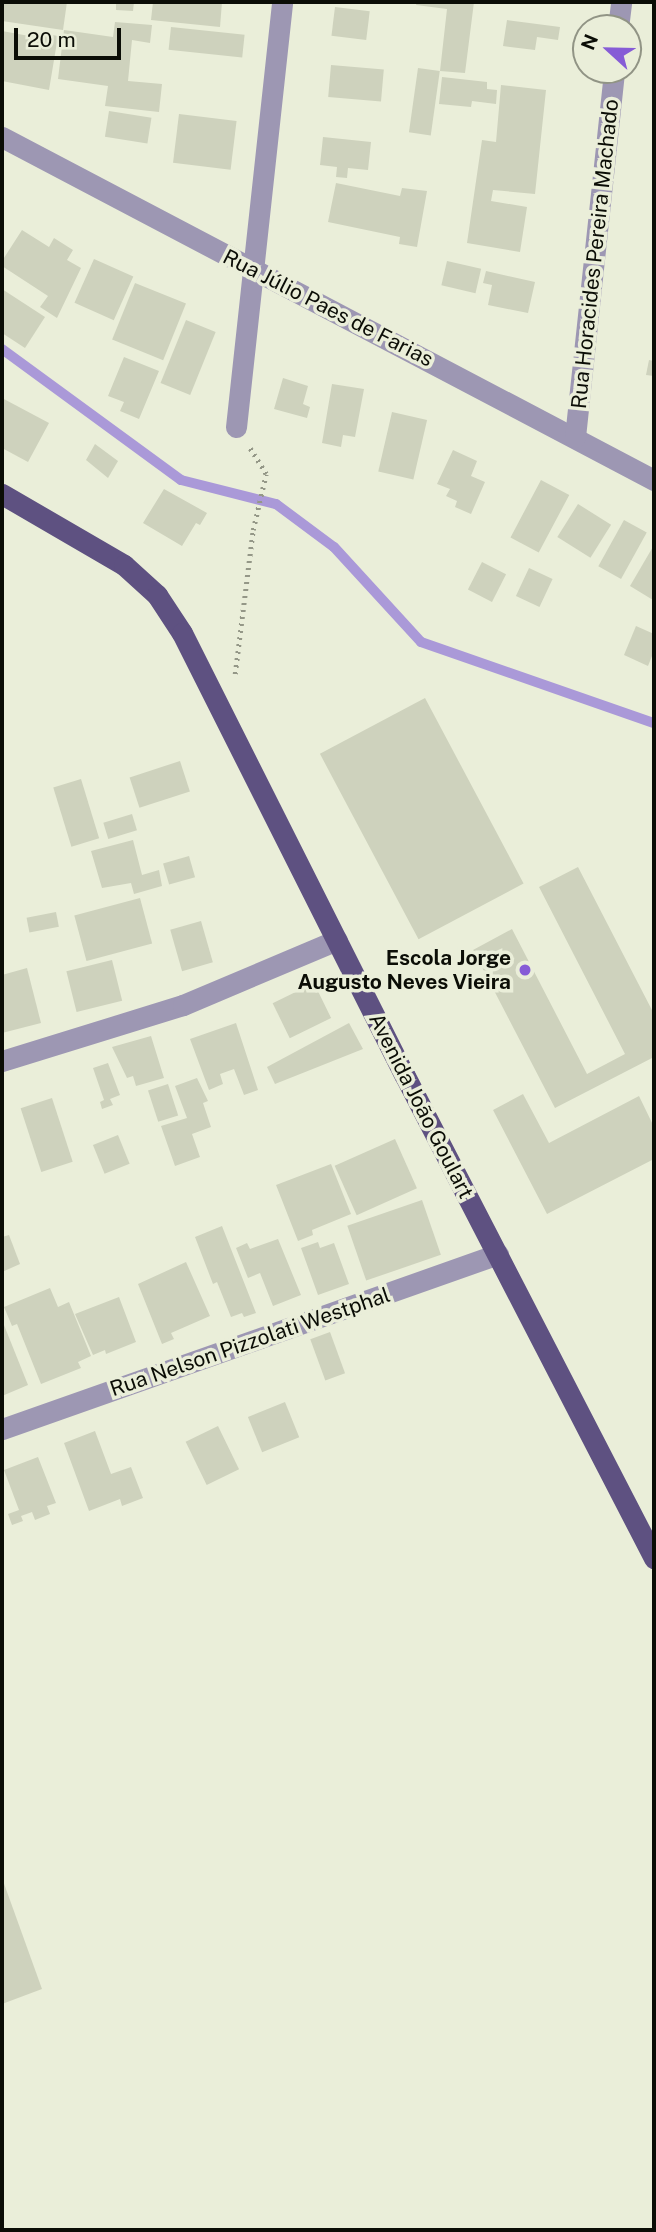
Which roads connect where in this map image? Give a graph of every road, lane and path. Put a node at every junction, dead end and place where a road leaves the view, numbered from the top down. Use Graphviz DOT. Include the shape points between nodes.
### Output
graph roads {
  1 [pos="282,2"];
  2 [pos="613,84"];
  3 [pos="2,137"];
  4 [pos="254,270"];
  5 [pos="236,427"];
  6 [pos="575,437"];
  7 [pos="266,474"];
  8 [pos="654,480"];
  9 [pos="2,494"];
  10 [pos="228,727"];
  11 [pos="337,940"];
  12 [pos="2,1061"];
  13 [pos="498,1254"];
  14 [pos="2,1429"];
  15 [pos="654,1558"];
  1 -- 4 [label="street"];
  2 -- 6 [label="street, Rua Horacides Pereira Machado"];
  3 -- 4 [label="street, Rua Júlio Paes de Farias"];
  4 -- 5 [label="street"];
  4 -- 6 [label="street, Rua Júlio Paes de Farias"];
  6 -- 8 [label="street, Rua Júlio Paes de Farias"];
  7 -- 10 [label="path" via="253,530"];
  9 -- 10 [label="main road, Avenida João Goulart" via="124,565 156,595 183,633"];
  10 -- 11 [label="main road, Avenida João Goulart"];
  11 -- 12 [label="street" via="183,1005"];
  11 -- 13 [label="main road, Avenida João Goulart"];
  13 -- 14 [label="street, Rua Nelson Pizzolati Westphal"];
  13 -- 15 [label="main road, Avenida João Goulart"];
}
